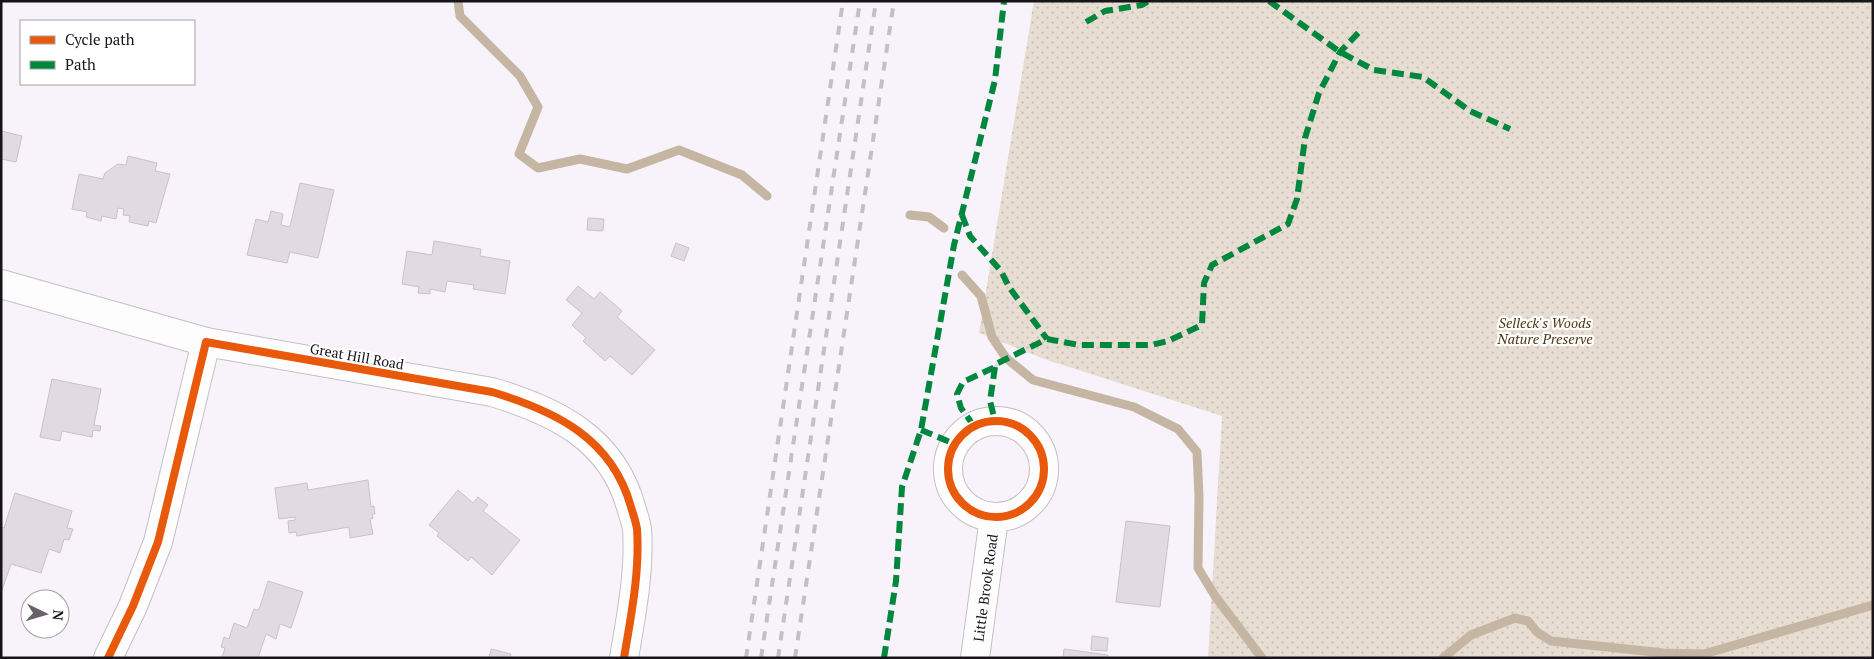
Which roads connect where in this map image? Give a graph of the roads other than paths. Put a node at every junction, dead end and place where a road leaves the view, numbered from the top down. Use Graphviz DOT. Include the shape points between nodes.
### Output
graph roads {
  1 [pos="1,284"];
  2 [pos="206,342"];
  3 [pos="994,518"];
  4 [pos="108,658"];
  5 [pos="624,658"];
  6 [pos="975,658"];
  1 -- 2 [label="street, Great Hill Road"];
  2 -- 4 [label="street" via="158,542"];
  2 -- 5 [label="street, Great Hill Road" via="492,392 529,404 567,423 603,453 625,484 637,527 637,562"];
  3 -- 6 [label="street, Little Brook Road"];
}
